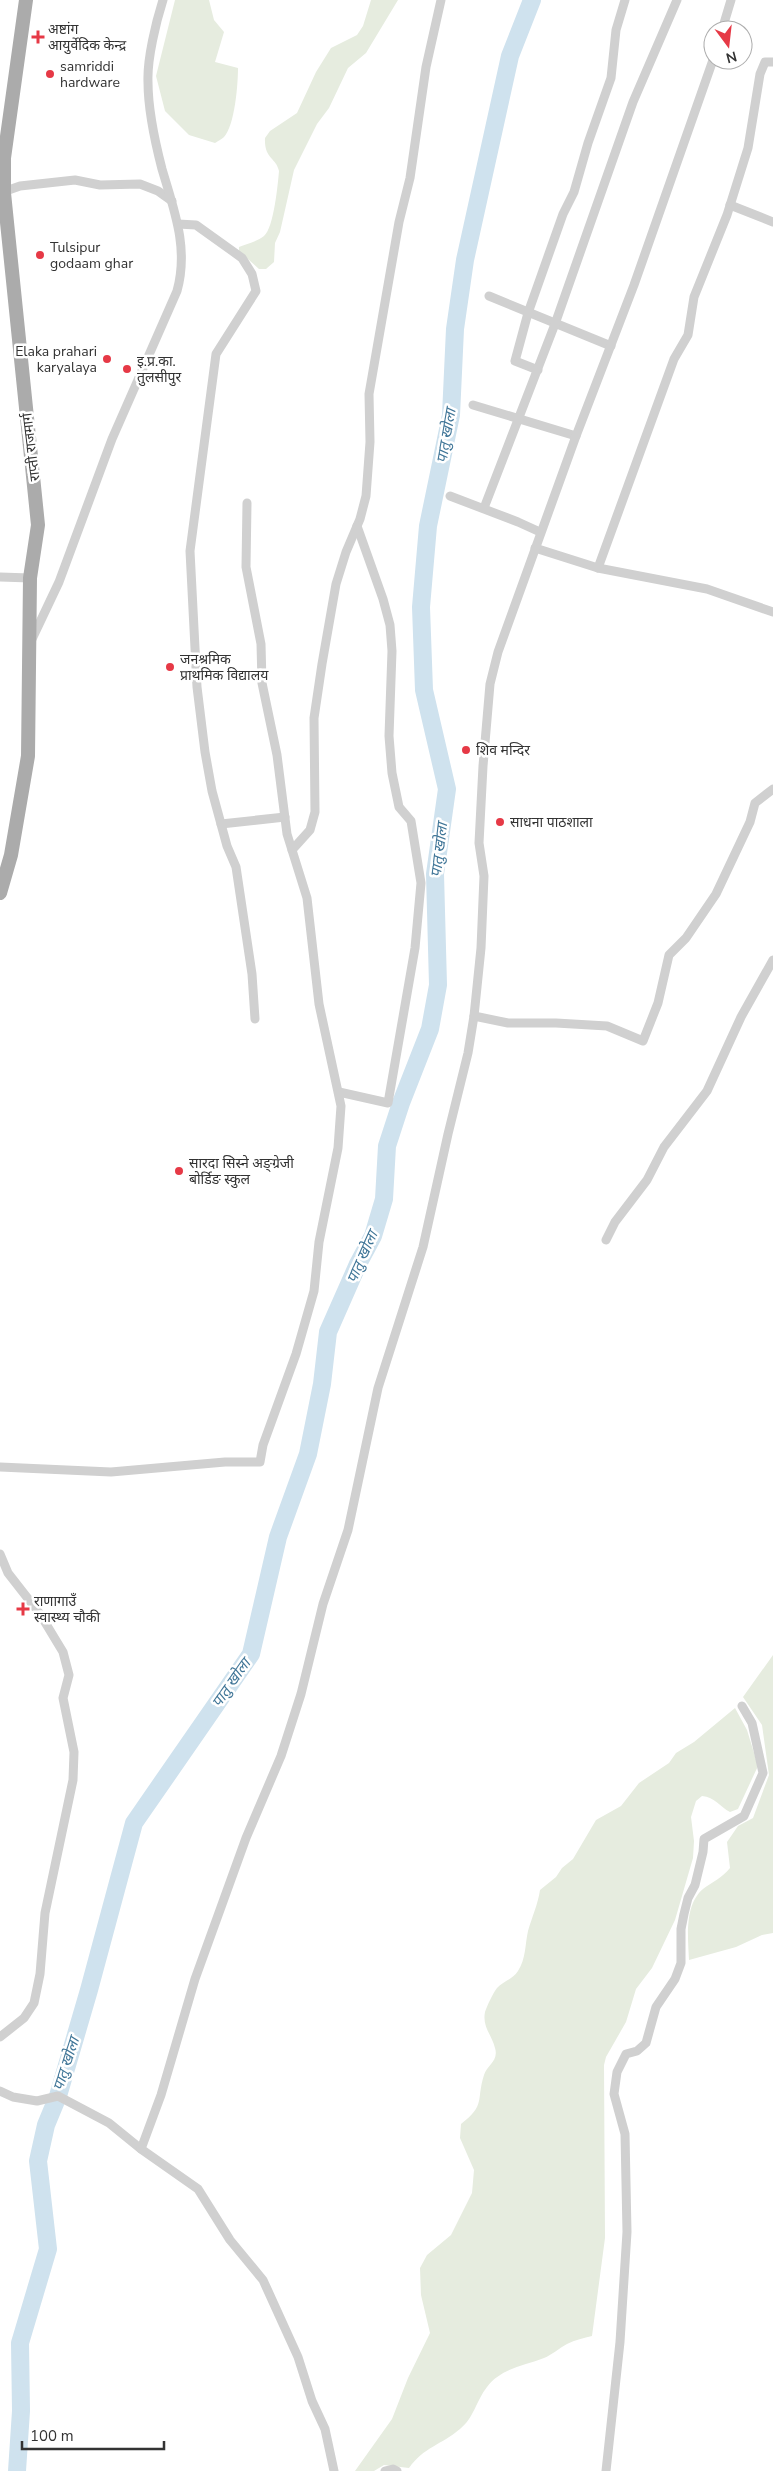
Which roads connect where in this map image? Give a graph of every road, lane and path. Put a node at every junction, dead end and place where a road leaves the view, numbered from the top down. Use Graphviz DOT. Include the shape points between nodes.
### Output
graph roads {
  1 [pos="26,0"];
  2 [pos="164,0"];
  3 [pos="441,0"];
  4 [pos="625,0"];
  5 [pos="677,0"];
  6 [pos="731,0"];
  7 [pos="725,20"];
  8 [pos="773,62"];
  9 [pos="709,70"];
  10 [pos="2,193"];
  11 [pos="172,201"];
  12 [pos="730,205"];
  13 [pos="773,222"];
  14 [pos="178,224"];
  15 [pos="489,296"];
  16 [pos="528,313"];
  17 [pos="555,324"];
  18 [pos="611,346"];
  19 [pos="538,370"];
  20 [pos="473,405"];
  21 [pos="518,417"];
  22 [pos="576,436"];
  23 [pos="450,496"];
  24 [pos="247,503"];
  25 [pos="484,508"];
  26 [pos="357,526"];
  27 [pos="540,532"];
  28 [pos="535,548"];
  29 [pos="598,568"];
  30 [pos="0,577"];
  31 [pos="30,578"];
  32 [pos="773,612"];
  33 [pos="29,645"];
  34 [pos="773,789"];
  35 [pos="285,817"];
  36 [pos="222,824"];
  37 [pos="292,850"];
  38 [pos="0,892"];
  39 [pos="773,960"];
  40 [pos="474,1016"];
  41 [pos="255,1019"];
  42 [pos="339,1092"];
  43 [pos="606,1240"];
  44 [pos="0,1467"];
  45 [pos="0,1554"];
  46 [pos="742,1706"];
  47 [pos="0,2037"];
  48 [pos="0,2091"];
  49 [pos="141,2149"];
  50 [pos="334,2471"];
  51 [pos="385,2471"];
  52 [pos="396,2471"];
  53 [pos="606,2471"];
  1 -- 10 [label="main road, राप्ती राजमार्ग"];
  2 -- 11 [label="street" via="148,81 162,166"];
  3 -- 26 [label="street" via="426,66 410,178 368,394 370,442 366,496"];
  4 -- 16 [label="street" via="616,30 611,78 574,192"];
  5 -- 17 [label="street" via="633,102"];
  6 -- 7 [label="street"];
  8 -- 12 [label="street" via="765,62 760,74 748,148"];
  9 -- 18 [label="street"];
  10 -- 11 [label="street" via="20,186 75,180 100,185 140,184"];
  10 -- 31 [label="main road, राप्ती राजमार्ग" via="38,506"];
  11 -- 14 [label="street"];
  12 -- 13 [label="street"];
  12 -- 29 [label="street" via="694,297 688,335 674,359"];
  14 -- 33 [label="street" via="182,257 177,291 112,439 60,582"];
  14 -- 36 [label="street" via="196,226 242,258 252,274 256,291 216,354 190,550 197,687 212,792"];
  15 -- 16 [label="street"];
  16 -- 17 [label="street"];
  16 -- 19 [label="street" via="515,361"];
  17 -- 18 [label="street"];
  17 -- 19 [label="street"];
  18 -- 22 [label="street"];
  19 -- 21 [label="street"];
  20 -- 21 [label="street"];
  21 -- 22 [label="street"];
  21 -- 25 [label="street"];
  22 -- 27 [label="street"];
  23 -- 25 [label="street"];
  24 -- 35 [label="street" via="248,584 261,644 262,683 277,754"];
  25 -- 27 [label="street"];
  26 -- 37 [label="street" via="336,584 314,718 315,812 310,830"];
  26 -- 42 [label="street" via="390,626 392,773 400,807 411,821 421,883 415,948 388,1103"];
  27 -- 28 [label="street"];
  28 -- 29 [label="street"];
  28 -- 40 [label="street" via="505,629 490,684 479,844 484,876 481,948"];
  29 -- 32 [label="street" via="707,589"];
  30 -- 31 [label="street"];
  31 -- 33 [label="main road, राप्ती राजमार्ग"];
  33 -- 38 [label="main road, राप्ती राजमार्ग" via="28,756 11,855"];
  34 -- 40 [label="street" via="755,803 750,822 716,894 686,938 669,955 658,1003 642,1041 607,1026 508,1023"];
  35 -- 36 [label="street"];
  35 -- 37 [label="street"];
  36 -- 41 [label="street" via="236,867 252,974"];
  37 -- 42 [label="street" via="307,898 319,1004"];
  39 -- 43 [label="street" via="741,1017 707,1091 664,1147 647,1180 615,1222"];
  40 -- 49 [label="street" via="423,1247 378,1388 348,1530 323,1604 301,1694 281,1756 246,1838 195,1979 161,2095"];
  42 -- 44 [label="street" via="342,1120 319,1242 314,1291 260,1462 111,1472"];
  45 -- 47 [label="street" via="8,1573 40,1614 62,1652 69,1675 64,1698 74,1752 74,1780 45,1913 34,2003 24,2018"];
  46 -- 53 [label="street" via="752,1723 763,1773 744,1816 704,1839 695,1885 688,1898 681,1929 681,1963 656,2007 646,2043 626,2054 614,2094 625,2134 627,2232 620,2342"];
  48 -- 49 [label="street" via="37,2101 58,2096 109,2123"];
  49 -- 50 [label="street" via="198,2189 230,2240 262,2280 294,2349 325,2429"];
  51 -- 52 [label="street"];
}
